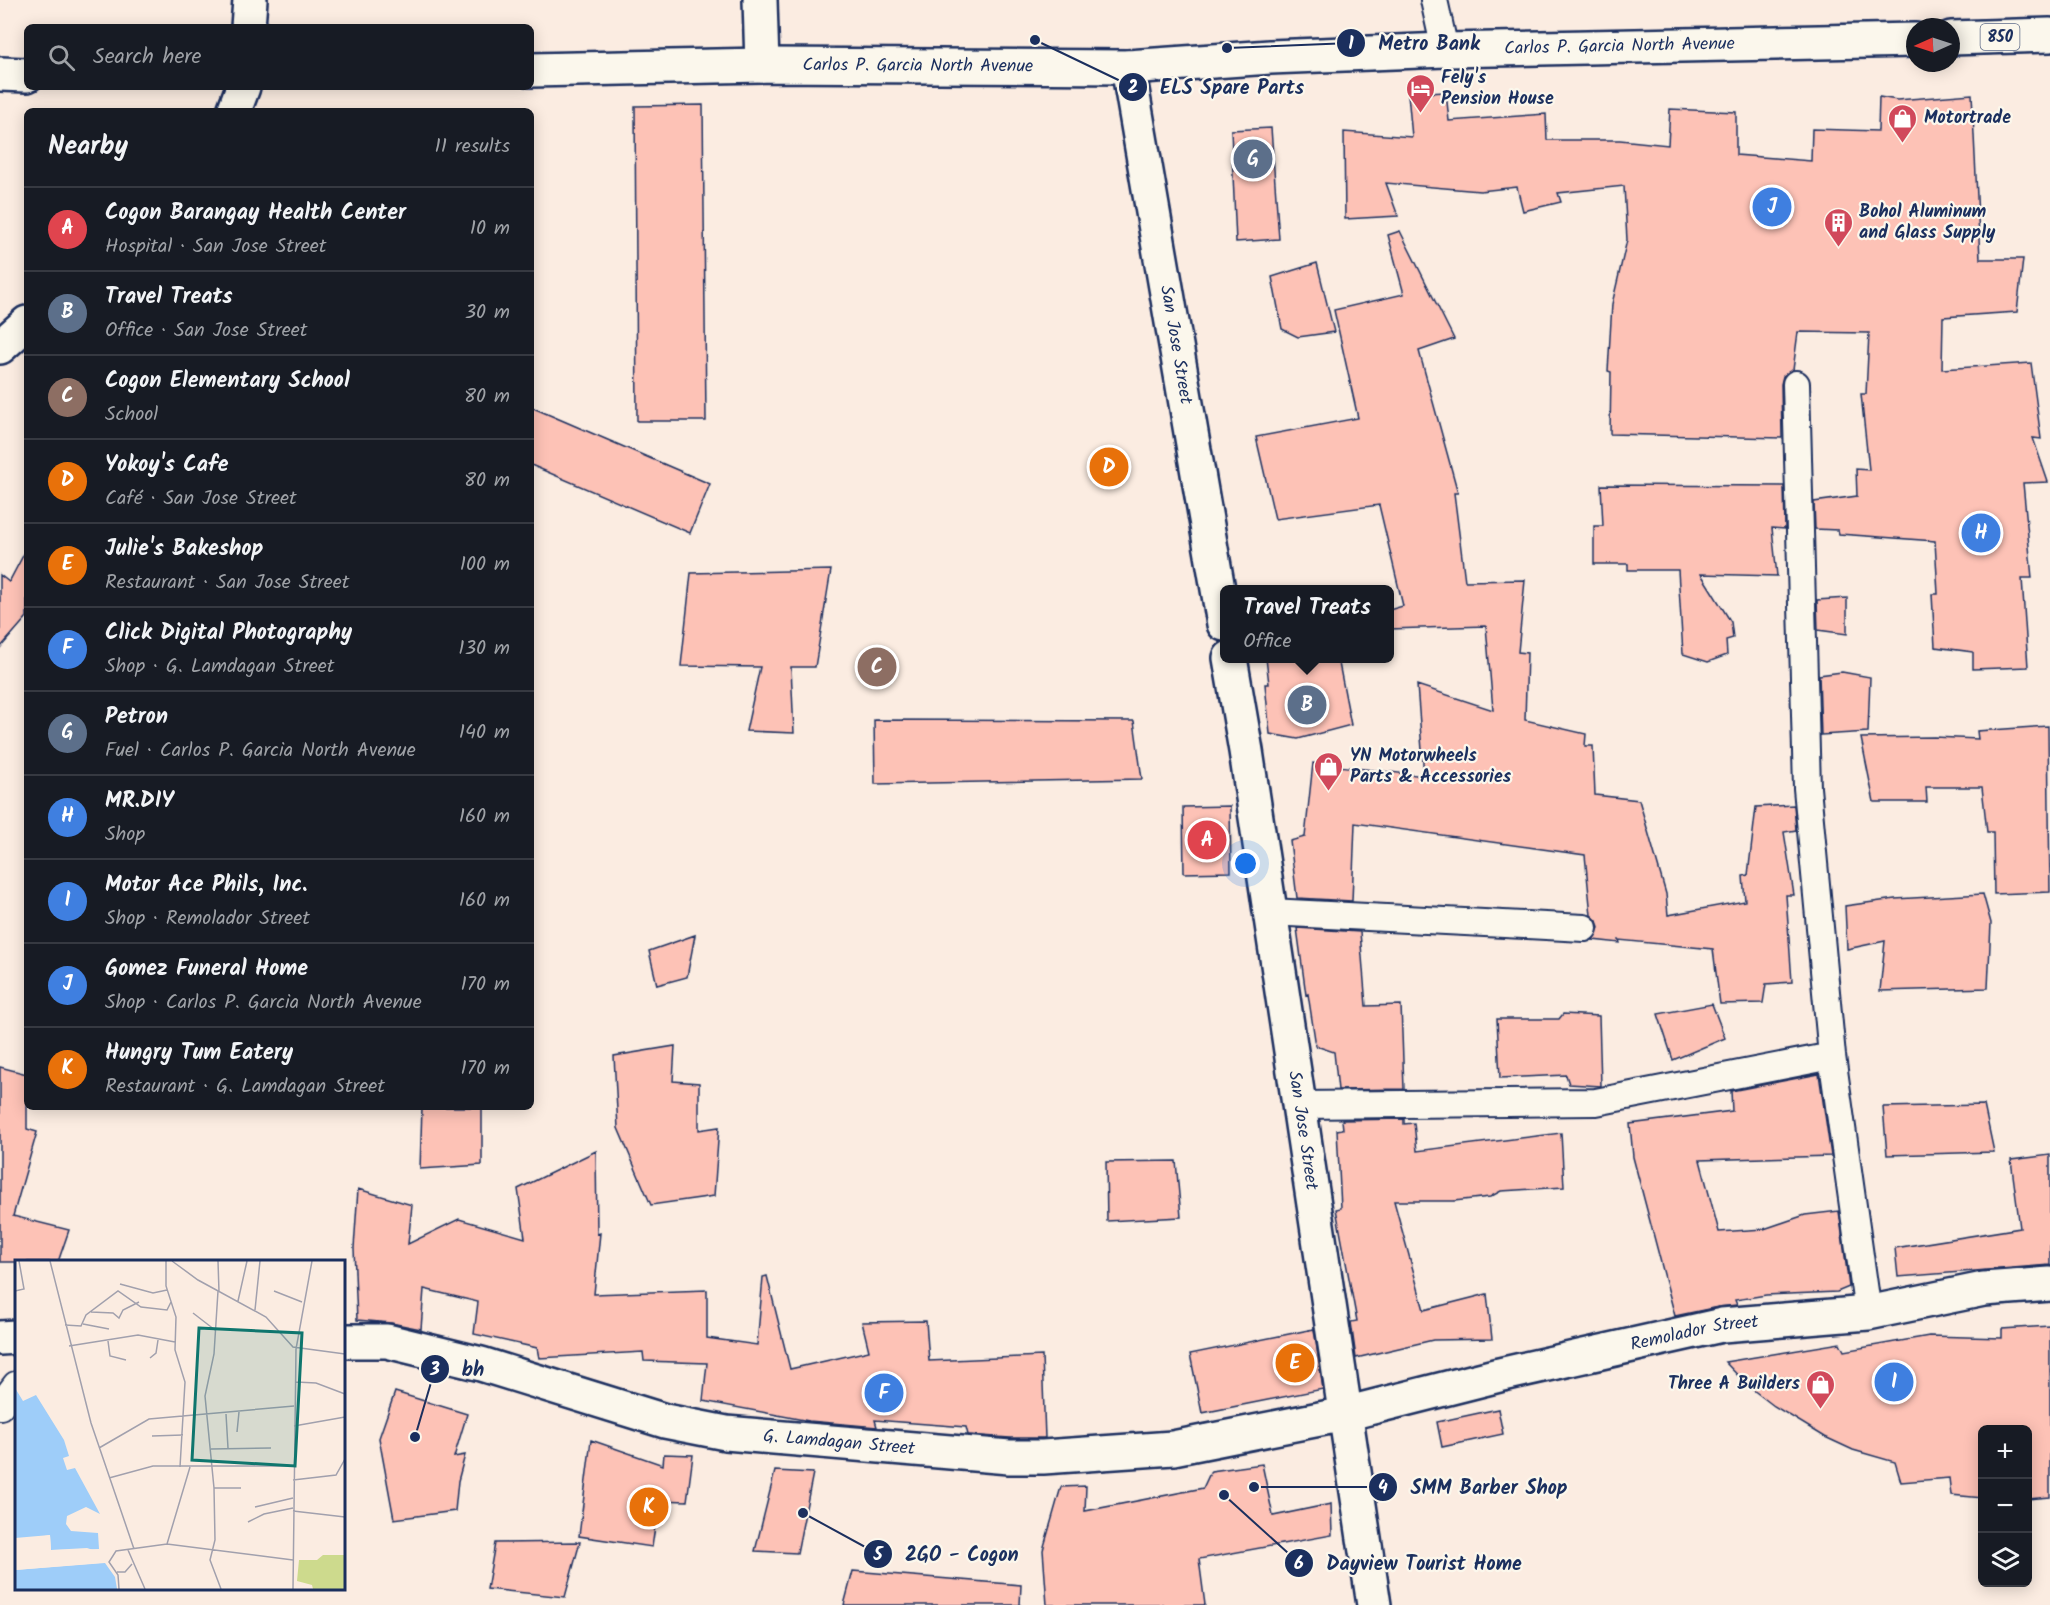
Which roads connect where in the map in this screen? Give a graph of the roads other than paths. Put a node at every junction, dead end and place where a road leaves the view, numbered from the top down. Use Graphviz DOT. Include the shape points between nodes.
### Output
graph roads {
  1 [pos="250,0"];
  2 [pos="760,0"];
  3 [pos="1434,0"];
  4 [pos="249,24"];
  5 [pos="2050,35"];
  6 [pos="1960,39"];
  7 [pos="1906,40"];
  8 [pos="1445,50"];
  9 [pos="762,65"];
  10 [pos="1128,67"];
  11 [pos="534,70"];
  12 [pos="0,74"];
  13 [pos="24,75"];
  14 [pos="242,90"];
  15 [pos="235,108"];
  16 [pos="24,326"];
  17 [pos="0,347"];
  18 [pos="1796,384"];
  19 [pos="1220,601"];
  20 [pos="1231,663"];
  21 [pos="1270,912"];
  22 [pos="1584,928"];
  23 [pos="1832,1056"];
  24 [pos="1299,1105"];
  25 [pos="2050,1284"];
  26 [pos="1868,1313"];
  27 [pos="15,1337"];
  28 [pos="0,1338"];
  29 [pos="345,1341"];
  30 [pos="15,1386"];
  31 [pos="0,1406"];
  32 [pos="1345,1414"];
  33 [pos="1374,1605"];
  1 -- 4 [label="street"];
  2 -- 9 [label="street"];
  3 -- 8 [label="street"];
  5 -- 6 [label="street, 850"];
  7 -- 8 [label="street, Carlos P. Garcia North Avenue"];
  8 -- 10 [label="street, Carlos P. Garcia North Avenue"];
  9 -- 10 [label="street, Carlos P. Garcia North Avenue"];
  9 -- 11 [label="street, Carlos P. Garcia North Avenue"];
  10 -- 19 [label="street, San Jose Street"];
  12 -- 13 [label="street"];
  14 -- 15 [label="street"];
  16 -- 17 [label="street"];
  18 -- 23 [label="street" via="1807,788"];
  20 -- 21 [label="street, San Jose Street"];
  21 -- 22 [label="street"];
  21 -- 24 [label="street, San Jose Street"];
  23 -- 24 [label="street" via="1596,1102"];
  23 -- 26 [label="street"];
  24 -- 32 [label="street, San Jose Street"];
  25 -- 26 [label="street, Remolador Street" via="1984,1289"];
  26 -- 32 [label="street, Remolador Street" via="1722,1325"];
  27 -- 28 [label="street"];
  29 -- 32 [label="street, G. Lamdagan Street" via="387,1341 471,1361 665,1421 726,1433 1010,1457 1173,1448"];
  30 -- 31 [label="street"];
  32 -- 33 [label="street, San Jose Street"];
}
